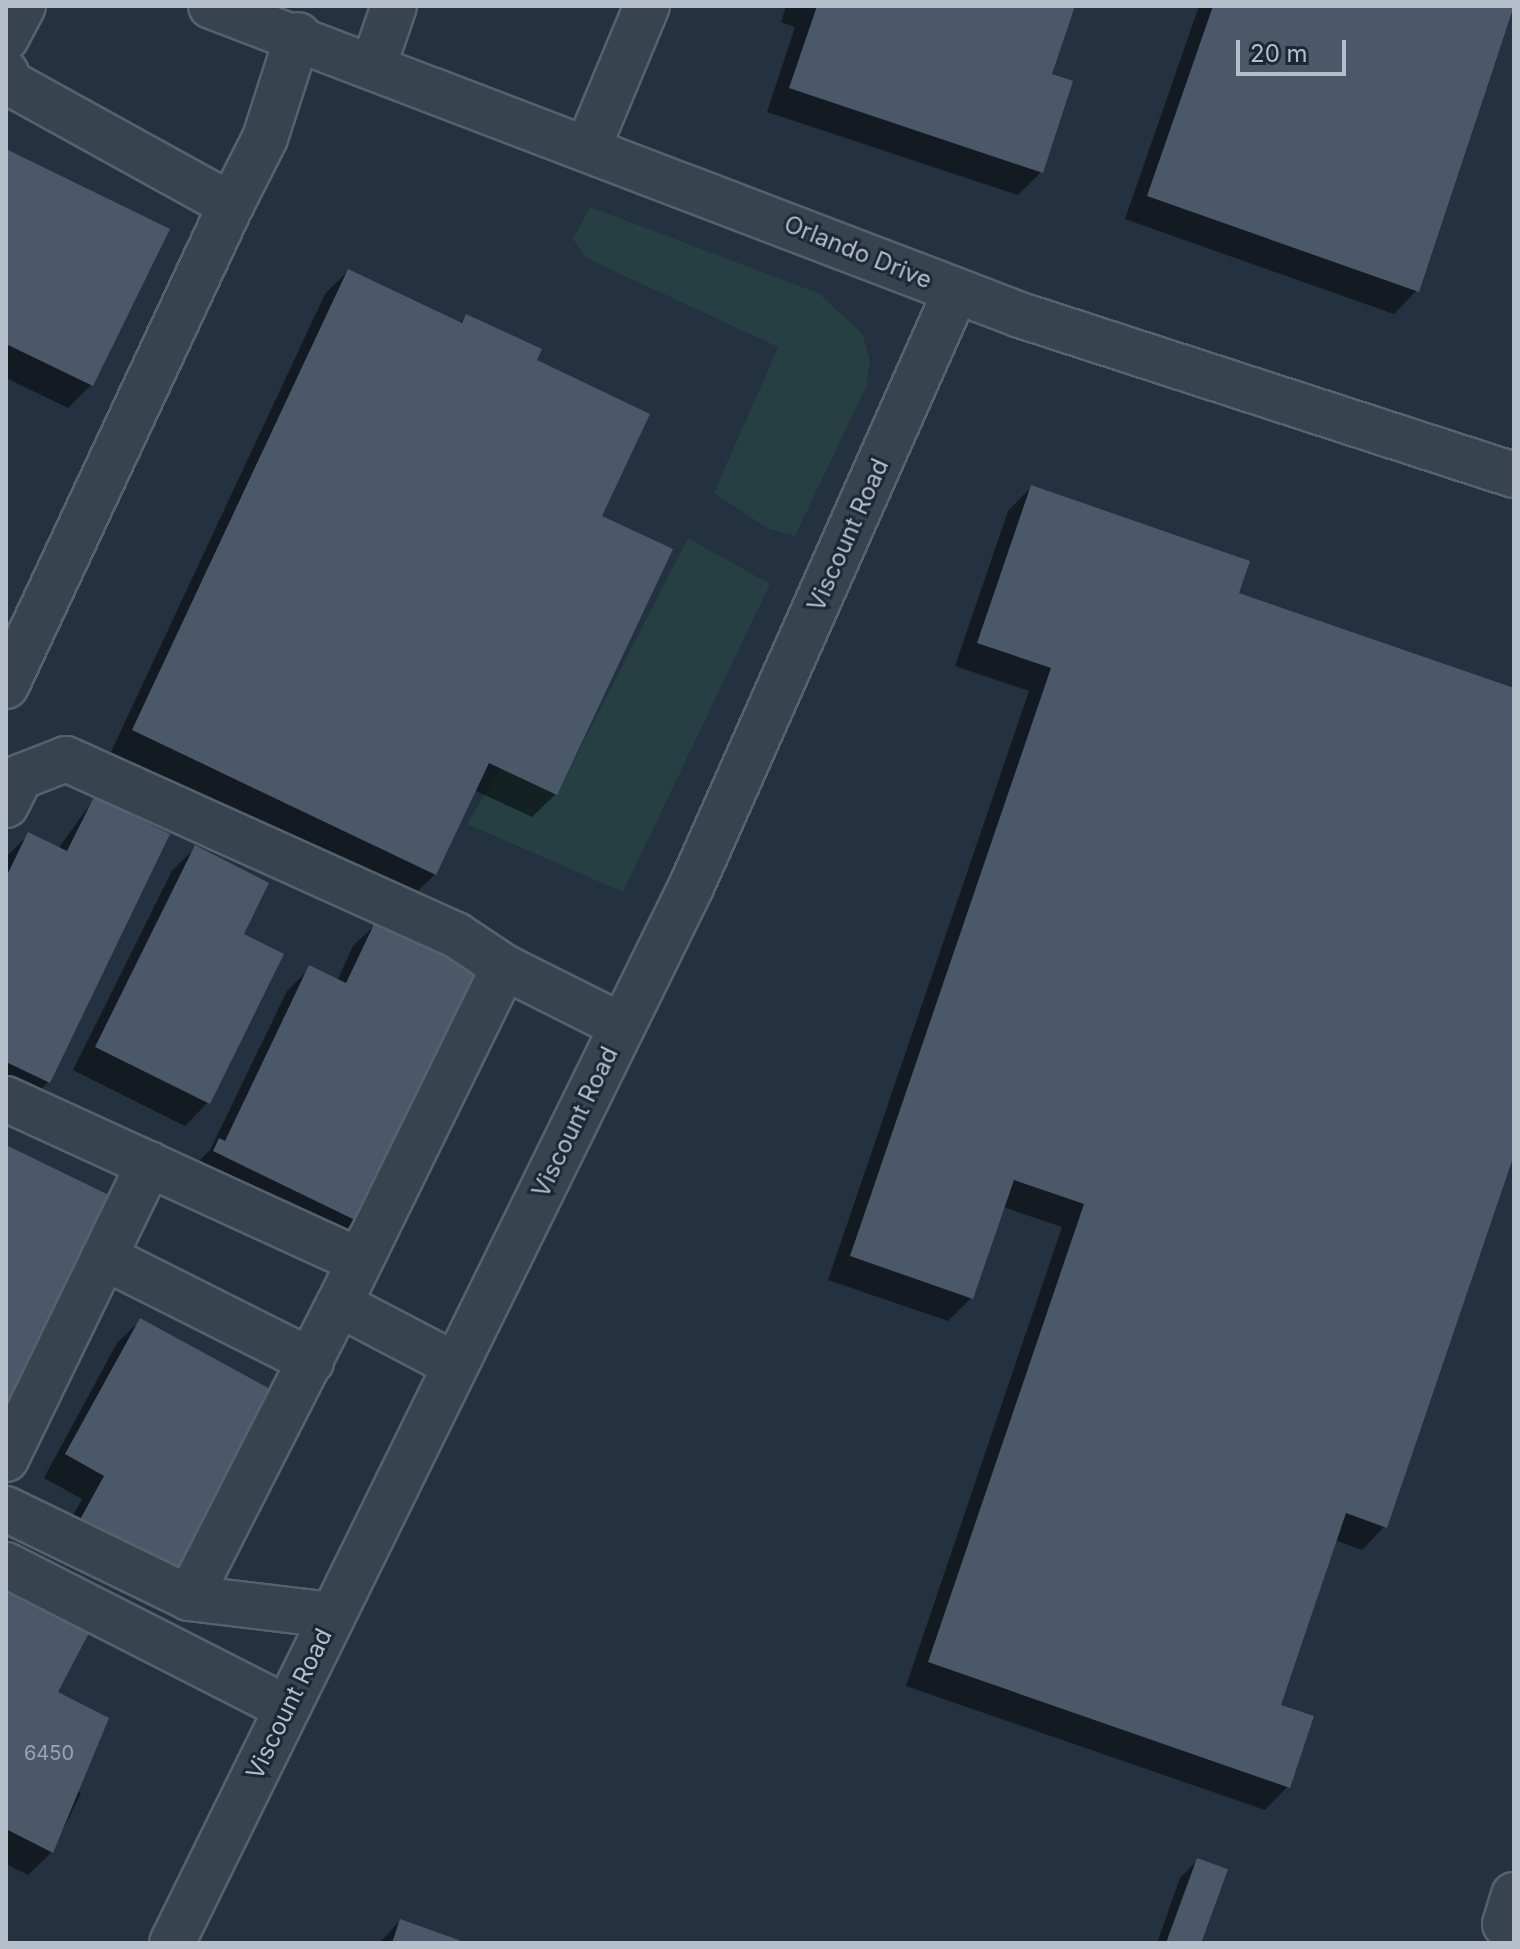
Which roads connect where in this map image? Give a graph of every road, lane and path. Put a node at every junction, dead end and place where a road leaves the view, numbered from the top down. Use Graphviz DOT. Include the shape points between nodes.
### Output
graph roads {
  1 [pos="23,6"];
  2 [pos="211,6"];
  3 [pos="394,6"];
  4 [pos="647,6"];
  5 [pos="298,35"];
  6 [pos="6,38"];
  7 [pos="374,64"];
  8 [pos="6,73"];
  9 [pos="589,145"];
  10 [pos="231,205"];
  11 [pos="956,291"];
  12 [pos="1514,475"];
  13 [pos="6,686"];
  14 [pos="6,805"];
  15 [pos="504,967"];
  16 [pos="622,1026"];
  17 [pos="6,1099"];
  18 [pos="149,1164"];
  19 [pos="104,1257"];
  20 [pos="360,1261"];
  21 [pos="339,1304"];
  22 [pos="311,1361"];
  23 [pos="455,1365"];
  24 [pos="6,1459"];
  25 [pos="6,1509"];
  26 [pos="6,1565"];
  27 [pos="189,1598"];
  28 [pos="332,1615"];
  29 [pos="287,1708"];
  30 [pos="1514,1895"];
  31 [pos="1514,1937"];
  32 [pos="172,1943"];
  1 -- 6 [label="street"];
  2 -- 5 [label="street, Orlando Drive"];
  3 -- 7 [label="street"];
  4 -- 9 [label="street"];
  5 -- 7 [label="street, Orlando Drive"];
  5 -- 10 [label="street" via="265,138"];
  7 -- 9 [label="street, Orlando Drive"];
  8 -- 10 [label="street" via="8,82"];
  9 -- 11 [label="street, Orlando Drive"];
  10 -- 13 [label="street"];
  11 -- 12 [label="street, Orlando Drive"];
  11 -- 16 [label="street, Viscount Road"];
  14 -- 15 [label="street" via="20,777 66,759 456,935"];
  15 -- 16 [label="street"];
  15 -- 20 [label="street"];
  16 -- 23 [label="street, Viscount Road"];
  17 -- 18 [label="street"];
  18 -- 19 [label="street"];
  18 -- 20 [label="street"];
  19 -- 22 [label="street"];
  19 -- 24 [label="street"];
  20 -- 21 [label="street"];
  21 -- 22 [label="street"];
  21 -- 23 [label="street"];
  22 -- 27 [label="street"];
  23 -- 28 [label="street, Viscount Road"];
  25 -- 27 [label="street"];
  26 -- 29 [label="street"];
  27 -- 28 [label="street"];
  28 -- 29 [label="street, Viscount Road"];
  29 -- 32 [label="street, Viscount Road"];
  30 -- 31 [label="street" via="1505,1924"];
}
